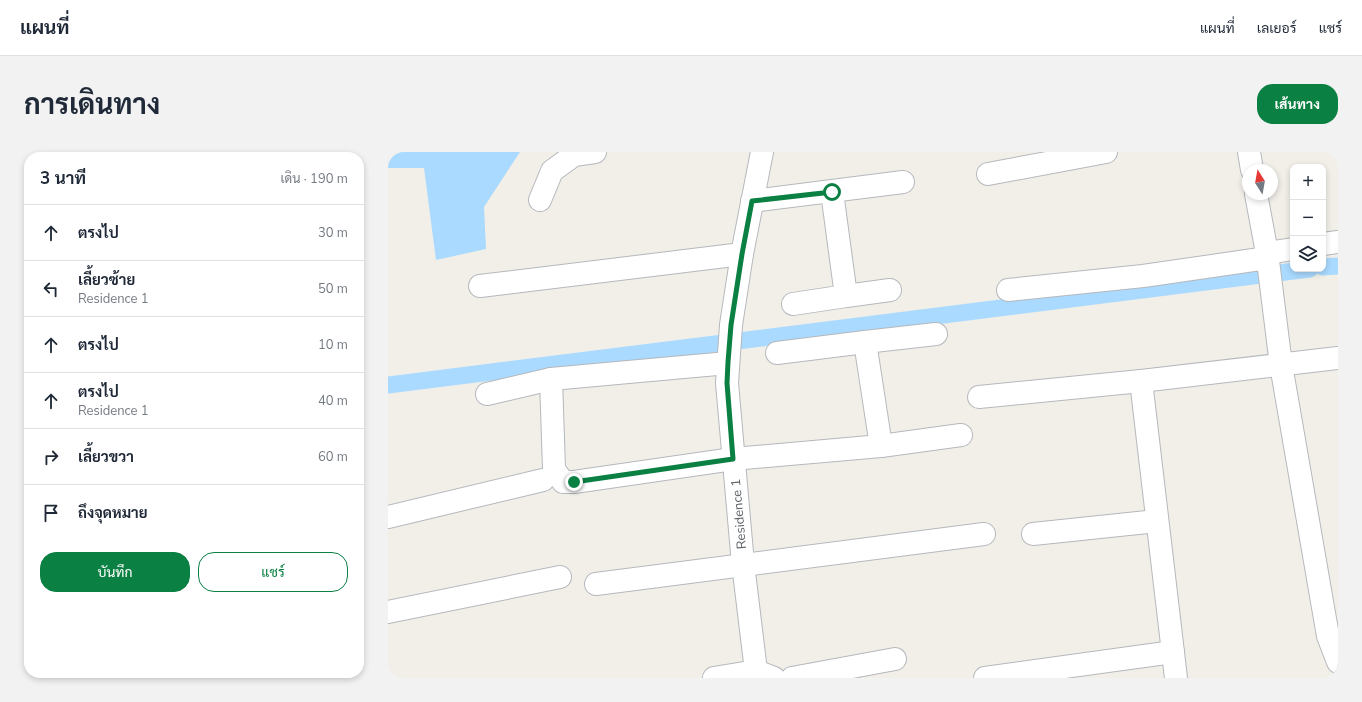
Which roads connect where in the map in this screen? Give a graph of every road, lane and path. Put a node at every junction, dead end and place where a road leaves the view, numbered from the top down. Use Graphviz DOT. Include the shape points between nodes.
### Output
graph roads {
  1 [pos="595,152"];
  2 [pos="762,152"];
  3 [pos="1106,152"];
  4 [pos="1249,152"];
  5 [pos="1251,164"];
  6 [pos="988,174"];
  7 [pos="902,182"];
  8 [pos="832,192"];
  9 [pos="540,200"];
  10 [pos="1257,200"];
  11 [pos="752,201"];
  12 [pos="1338,242"];
  13 [pos="1326,244"];
  14 [pos="1290,251"];
  15 [pos="742,254"];
  16 [pos="1268,263"];
  17 [pos="480,286"];
  18 [pos="890,290"];
  19 [pos="1008,290"];
  20 [pos="846,296"];
  21 [pos="793,304"];
  22 [pos="936,334"];
  23 [pos="865,342"];
  24 [pos="777,353"];
  25 [pos="1338,358"];
  26 [pos="729,359"];
  27 [pos="1281,365"];
  28 [pos="551,379"];
  29 [pos="1141,381"];
  30 [pos="487,394"];
  31 [pos="979,397"];
  32 [pos="961,435"];
  33 [pos="881,446"];
  34 [pos="733,459"];
  35 [pos="543,480"];
  36 [pos="388,518"];
  37 [pos="1157,521"];
  38 [pos="984,534"];
  39 [pos="1033,534"];
  40 [pos="743,564"];
  41 [pos="560,577"];
  42 [pos="596,584"];
  43 [pos="388,612"];
  44 [pos="1333,636"];
  45 [pos="1173,652"];
  46 [pos="895,659"];
  47 [pos="1338,662"];
  48 [pos="761,676"];
  49 [pos="714,678"];
  50 [pos="792,678"];
  51 [pos="985,678"];
  52 [pos="1176,678"];
  1 -- 9 [label="street" via="574,155 552,171"];
  2 -- 11 [label="street"];
  3 -- 6 [label="street"];
  4 -- 5 [label="street"];
  7 -- 8 [label="street"];
  8 -- 11 [label="street"];
  8 -- 20 [label="street"];
  10 -- 16 [label="street"];
  11 -- 15 [label="street"];
  12 -- 13 [label="street"];
  14 -- 16 [label="street"];
  15 -- 17 [label="street"];
  15 -- 26 [label="street, Residence 1" via="731,325"];
  16 -- 19 [label="street"];
  16 -- 27 [label="street"];
  18 -- 20 [label="street"];
  20 -- 21 [label="street"];
  22 -- 23 [label="street"];
  23 -- 24 [label="street"];
  23 -- 33 [label="street"];
  25 -- 27 [label="street"];
  26 -- 28 [label="street"];
  26 -- 34 [label="street, Residence 1" via="727,383"];
  27 -- 29 [label="street"];
  27 -- 44 [label="street"];
  28 -- 30 [label="street"];
  28 -- 34 [label="street" via="554,469 563,482"];
  29 -- 31 [label="street"];
  29 -- 37 [label="street"];
  32 -- 33 [label="street"];
  33 -- 34 [label="street"];
  34 -- 40 [label="street, Residence 1"];
  35 -- 36 [label="street"];
  37 -- 39 [label="street"];
  37 -- 45 [label="street"];
  38 -- 40 [label="street"];
  40 -- 42 [label="street"];
  40 -- 48 [label="street, Residence 1"];
  41 -- 43 [label="street"];
  44 -- 47 [label="street"];
  45 -- 51 [label="street"];
  45 -- 52 [label="street"];
  46 -- 50 [label="street"];
  48 -- 49 [label="street"];
}
